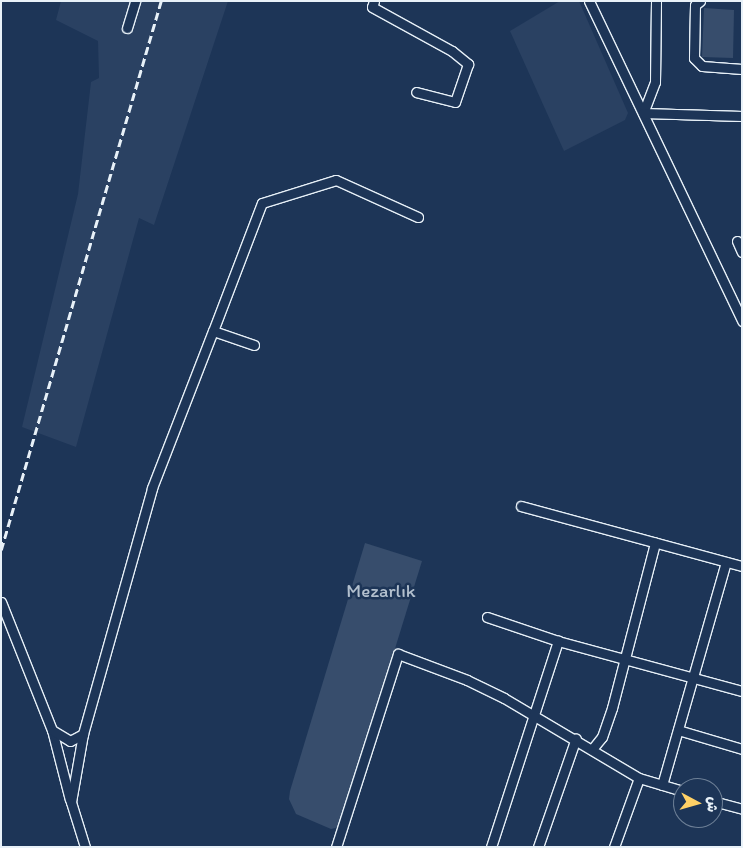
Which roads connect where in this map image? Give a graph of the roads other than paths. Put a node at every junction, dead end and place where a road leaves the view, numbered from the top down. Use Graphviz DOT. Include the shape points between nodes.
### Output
graph roads {
  1 [pos="135,1"];
  2 [pos="589,1"];
  3 [pos="656,1"];
  4 [pos="700,1"];
  5 [pos="373,4"];
  6 [pos="127,28"];
  7 [pos="742,69"];
  8 [pos="416,92"];
  9 [pos="643,113"];
  10 [pos="742,116"];
  11 [pos="418,217"];
  12 [pos="737,241"];
  13 [pos="742,252"];
  14 [pos="742,321"];
  15 [pos="213,331"];
  16 [pos="254,345"];
  17 [pos="521,506"];
  18 [pos="655,543"];
  19 [pos="726,562"];
  20 [pos="742,566"];
  21 [pos="1,602"];
  22 [pos="487,617"];
  23 [pos="558,641"];
  24 [pos="625,660"];
  25 [pos="694,678"];
  26 [pos="742,691"];
  27 [pos="534,714"];
  28 [pos="52,730"];
  29 [pos="678,730"];
  30 [pos="83,734"];
  31 [pos="576,738"];
  32 [pos="593,748"];
  33 [pos="742,749"];
  34 [pos="639,778"];
  35 [pos="662,785"];
  36 [pos="673,788"];
  37 [pos="71,802"];
  38 [pos="723,804"];
  39 [pos="742,810"];
  40 [pos="617,846"];
  41 [pos="85,847"];
  42 [pos="336,847"];
  43 [pos="491,847"];
  44 [pos="538,847"];
  1 -- 6 [label="street"];
  2 -- 9 [label="street"];
  3 -- 9 [label="street" via="655,82"];
  4 -- 7 [label="street" via="695,5 694,58 702,66"];
  5 -- 8 [label="street" via="468,64 455,102"];
  9 -- 10 [label="street"];
  9 -- 14 [label="street"];
  11 -- 15 [label="street" via="336,180 262,203"];
  12 -- 13 [label="street"];
  15 -- 16 [label="street"];
  15 -- 30 [label="street" via="152,488"];
  17 -- 18 [label="street"];
  18 -- 19 [label="street"];
  18 -- 24 [label="street"];
  19 -- 20 [label="street"];
  19 -- 25 [label="street"];
  21 -- 28 [label="street"];
  22 -- 23 [label="street"];
  23 -- 24 [label="street"];
  23 -- 27 [label="street"];
  24 -- 25 [label="street"];
  24 -- 32 [label="street" via="602,736"];
  25 -- 26 [label="street"];
  25 -- 29 [label="street"];
  27 -- 31 [label="street"];
  27 -- 42 [label="street" via="467,680 398,654"];
  27 -- 43 [label="street"];
  28 -- 30 [label="street" via="70,741"];
  28 -- 37 [label="street"];
  29 -- 33 [label="street"];
  29 -- 35 [label="street"];
  30 -- 37 [label="street"];
  31 -- 32 [label="street"];
  31 -- 44 [label="street"];
  32 -- 34 [label="street"];
  34 -- 35 [label="street"];
  34 -- 40 [label="street"];
  35 -- 36 [label="street"];
  37 -- 41 [label="street"];
  38 -- 39 [label="street"];
}
